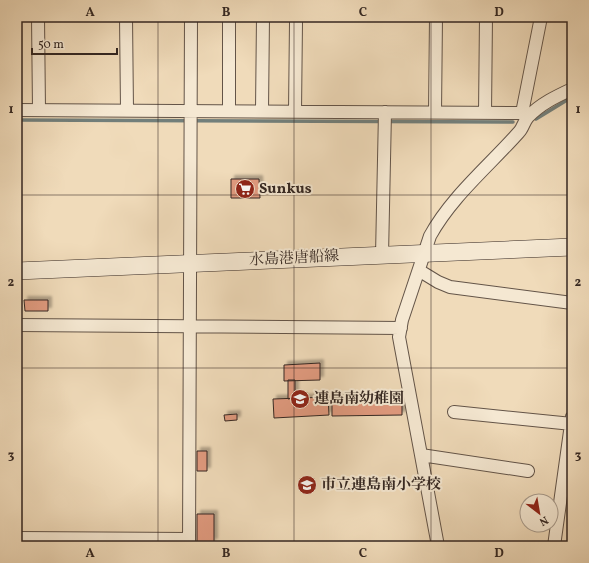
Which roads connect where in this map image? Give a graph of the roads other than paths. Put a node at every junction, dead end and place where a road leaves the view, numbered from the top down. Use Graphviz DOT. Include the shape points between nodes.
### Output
graph roads {
  1 [pos="38,17"];
  2 [pos="126,17"];
  3 [pos="191,17"];
  4 [pos="229,17"];
  5 [pos="263,17"];
  6 [pos="436,17"];
  7 [pos="486,17"];
  8 [pos="542,17"];
  9 [pos="296,22"];
  10 [pos="572,89"];
  11 [pos="17,110"];
  12 [pos="39,110"];
  13 [pos="126,110"];
  14 [pos="229,110"];
  15 [pos="262,110"];
  16 [pos="295,111"];
  17 [pos="435,112"];
  18 [pos="485,113"];
  19 [pos="524,115"];
  20 [pos="191,116"];
  21 [pos="385,118"];
  22 [pos="572,247"];
  23 [pos="425,253"];
  24 [pos="382,255"];
  25 [pos="190,263"];
  26 [pos="17,271"];
  27 [pos="420,271"];
  28 [pos="572,303"];
  29 [pos="17,325"];
  30 [pos="191,326"];
  31 [pos="401,328"];
  32 [pos="454,412"];
  33 [pos="572,422"];
  34 [pos="421,455"];
  35 [pos="528,471"];
  36 [pos="17,538"];
  37 [pos="108,542"];
  38 [pos="189,543"];
  39 [pos="438,546"];
  40 [pos="554,546"];
  1 -- 12 [label="street"];
  2 -- 13 [label="street"];
  3 -- 20 [label="street"];
  4 -- 14 [label="street"];
  5 -- 15 [label="street"];
  6 -- 17 [label="street"];
  7 -- 18 [label="street"];
  8 -- 19 [label="street"];
  9 -- 16 [label="street"];
  10 -- 19 [label="street"];
  11 -- 12 [label="street"];
  12 -- 13 [label="street"];
  13 -- 20 [label="street"];
  14 -- 15 [label="street"];
  14 -- 20 [label="street"];
  15 -- 16 [label="street"];
  16 -- 21 [label="street"];
  17 -- 18 [label="street"];
  17 -- 21 [label="street"];
  18 -- 19 [label="street"];
  19 -- 23 [label="street" via="520,130 441,218 430,236"];
  20 -- 25 [label="street"];
  21 -- 24 [label="street"];
  22 -- 23 [label="main road, 水島港唐船線"];
  23 -- 24 [label="main road, 水島港唐船線"];
  23 -- 27 [label="street"];
  24 -- 25 [label="main road, 水島港唐船線"];
  25 -- 26 [label="main road, 水島港唐船線"];
  25 -- 30 [label="street"];
  27 -- 28 [label="street" via="450,287"];
  27 -- 31 [label="street"];
  29 -- 30 [label="street"];
  30 -- 31 [label="street"];
  30 -- 38 [label="street"];
  31 -- 34 [label="street" via="400,337"];
  32 -- 33 [label="street"];
  33 -- 40 [label="street"];
  34 -- 35 [label="street"];
  34 -- 39 [label="street"];
  36 -- 37 [label="street"];
  37 -- 38 [label="street"];
}
